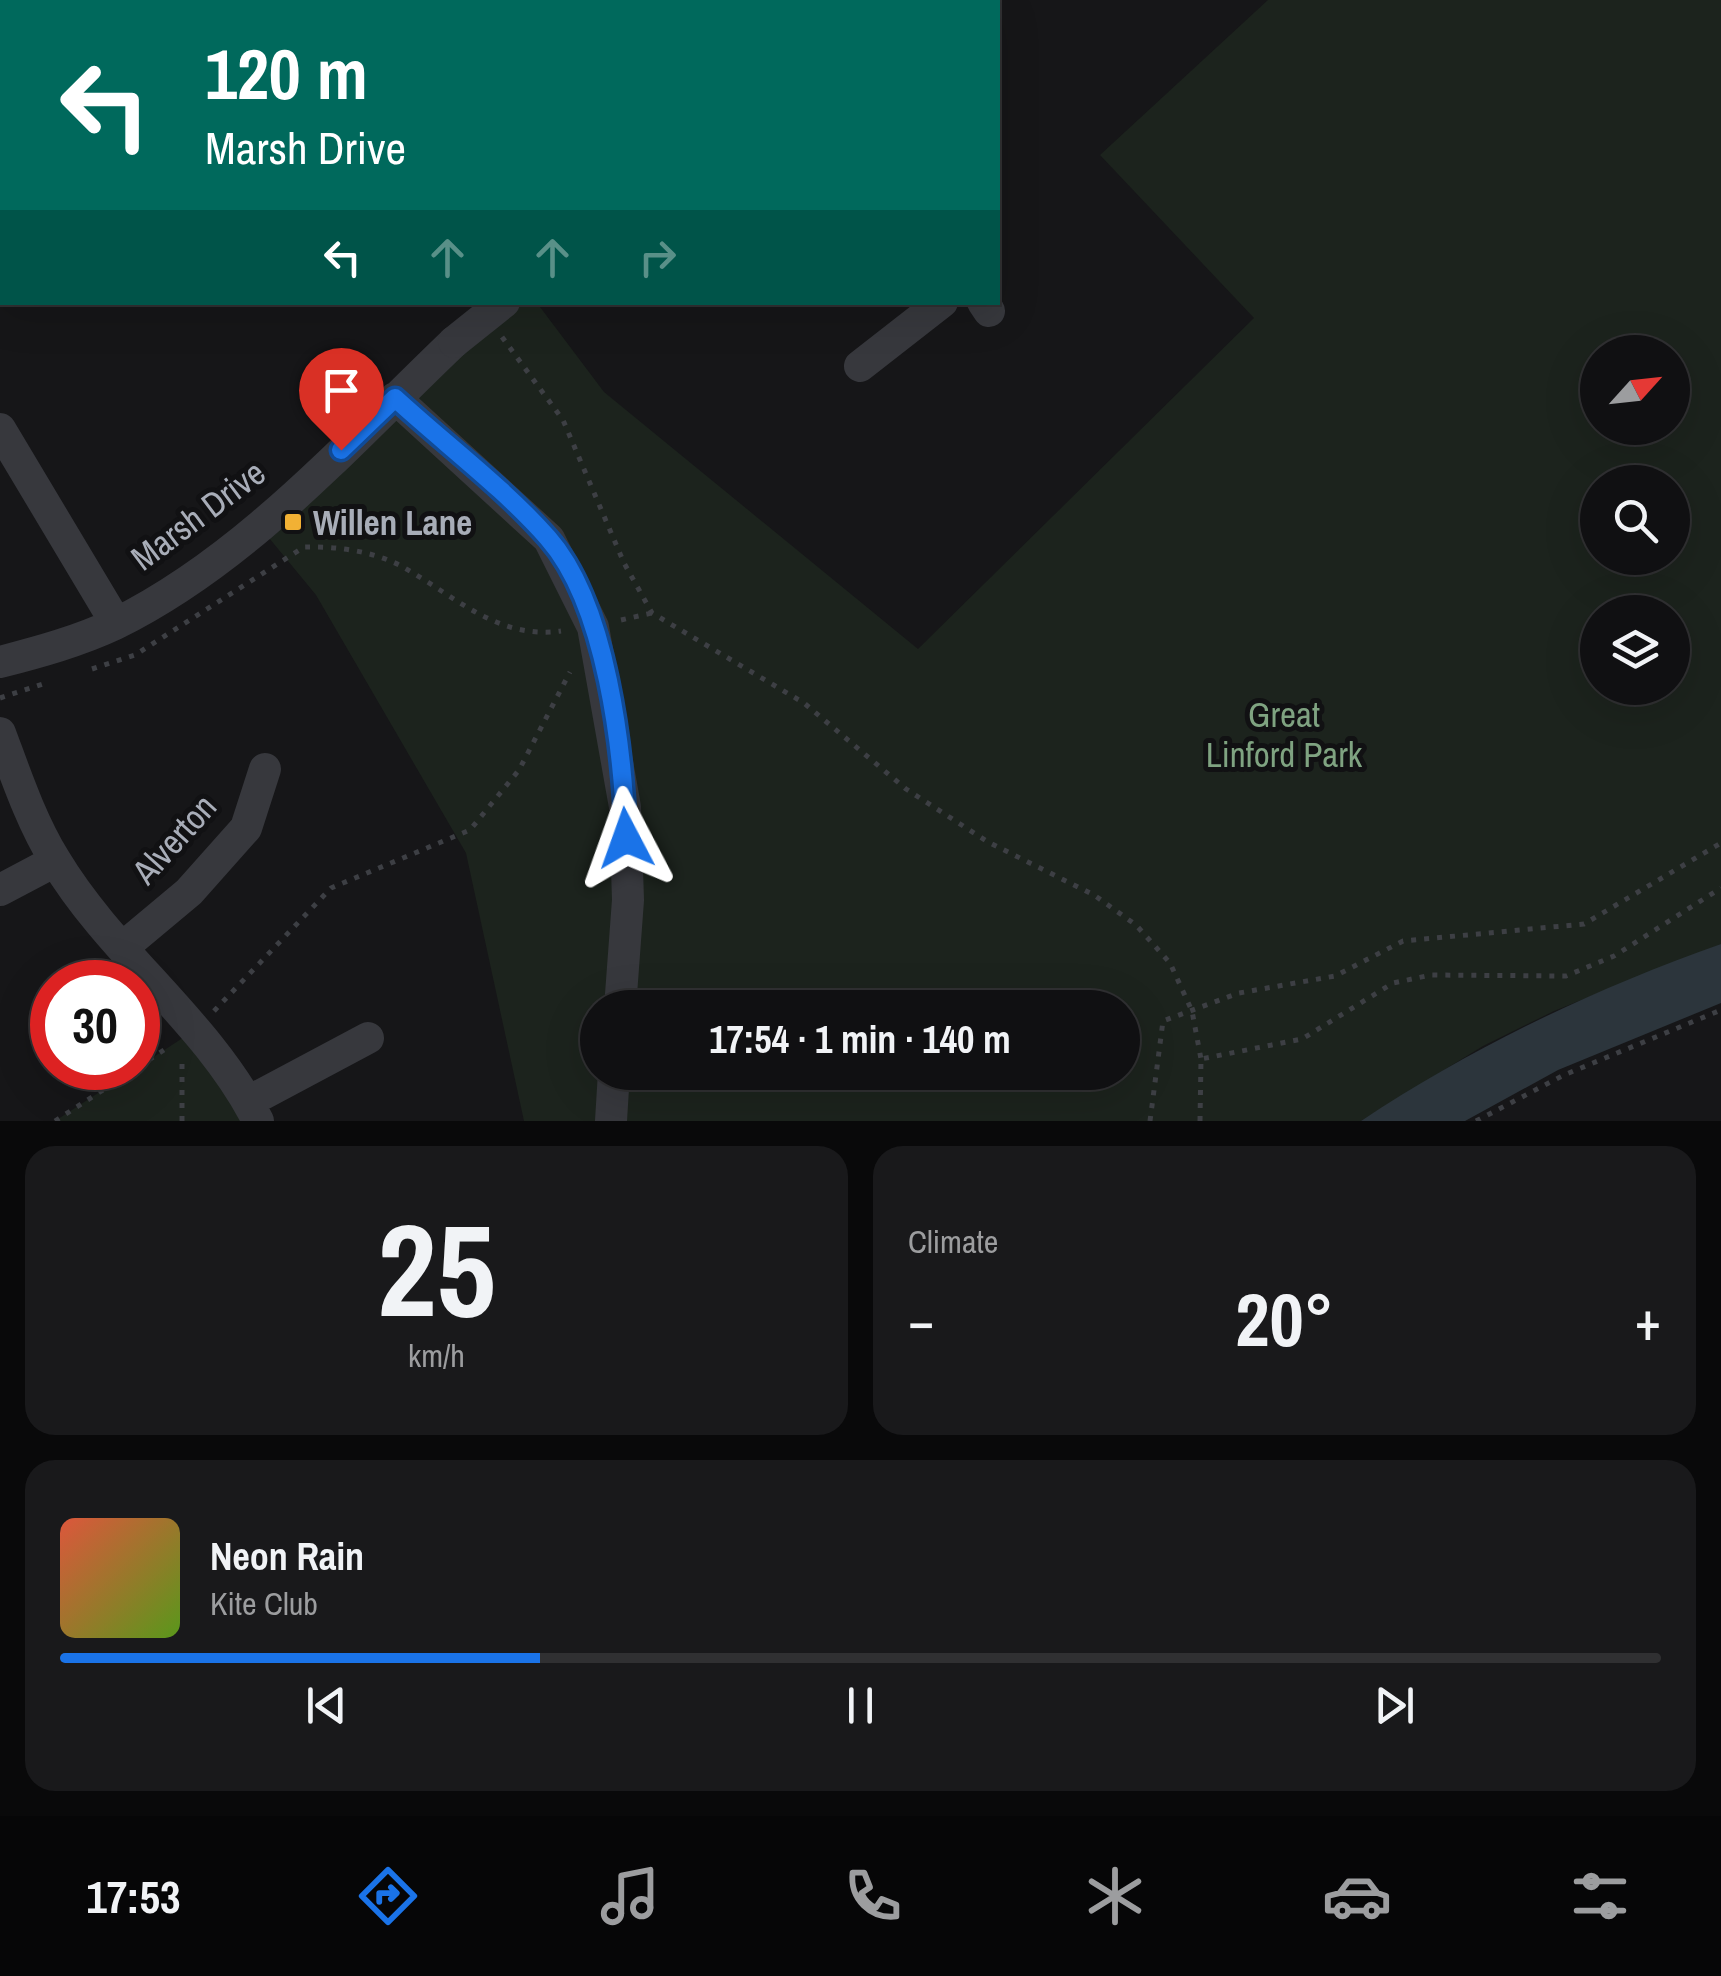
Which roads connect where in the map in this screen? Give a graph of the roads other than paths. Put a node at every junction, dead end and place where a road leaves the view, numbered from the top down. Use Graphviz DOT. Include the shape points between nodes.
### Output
graph roads {
  1 [pos="938,305"];
  2 [pos="501,318"];
  3 [pos="860,366"];
  4 [pos="395,398"];
  5 [pos="0,429"];
  6 [pos="116,623"];
  7 [pos="0,662"];
  8 [pos="0,733"];
  9 [pos="265,768"];
  10 [pos="55,861"];
  11 [pos="0,890"];
  12 [pos="122,948"];
  13 [pos="621,990"];
  14 [pos="368,1038"];
  15 [pos="613,1090"];
  16 [pos="253,1112"];
  17 [pos="610,1121"];
  1 -- 3 [label="street"];
  2 -- 4 [label="street, Marsh Drive, bridge" via="454,342"];
  4 -- 6 [label="street, Marsh Drive" via="260,527"];
  4 -- 13 [label="street" via="549,539 595,632 625,807"];
  5 -- 6 [label="street"];
  6 -- 7 [label="street, Marsh Drive"];
  8 -- 10 [label="street, Alverton"];
  9 -- 12 [label="street, Alverton" via="246,828 189,892"];
  10 -- 11 [label="street"];
  10 -- 12 [label="street, Alverton"];
  12 -- 16 [label="street, Alverton"];
  14 -- 16 [label="street, Alverton"];
  15 -- 17 [label="street"];
}
